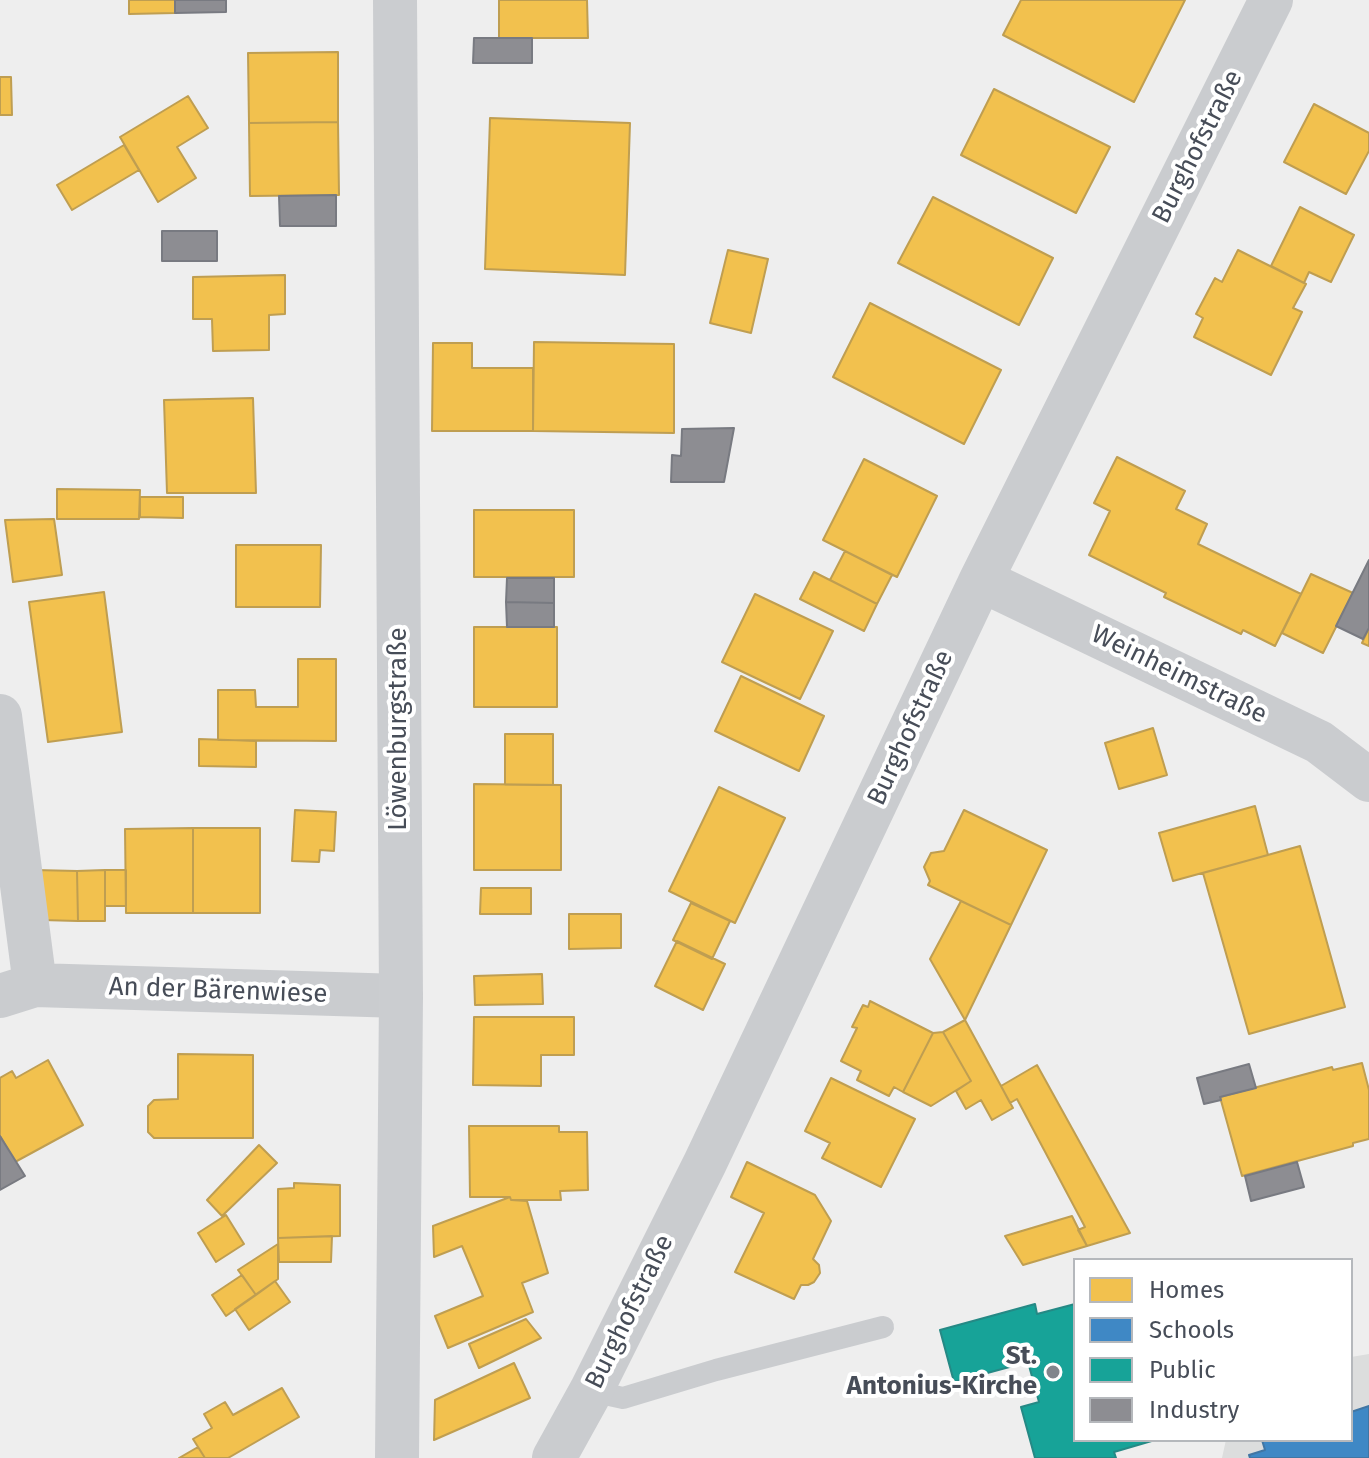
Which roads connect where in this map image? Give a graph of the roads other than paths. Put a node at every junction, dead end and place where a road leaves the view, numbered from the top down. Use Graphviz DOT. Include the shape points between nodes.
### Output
graph roads {
  1 [pos="395,0"];
  2 [pos="1271,0"];
  3 [pos="981,580"];
  4 [pos="0,716"];
  5 [pos="1369,780"];
  6 [pos="18,990"];
  7 [pos="401,996"];
  8 [pos="883,1327"];
  9 [pos="591,1391"];
  10 [pos="397,1458"];
  11 [pos="554,1458"];
  1 -- 7 [label="street, Löwenburgstraße"];
  2 -- 3 [label="street, Burghofstraße"];
  3 -- 5 [label="street, Weinheimstraße" via="1319,742"];
  3 -- 9 [label="street, Burghofstraße"];
  4 -- 6 [label="street, An der Bärenwiese"];
  6 -- 7 [label="street, An der Bärenwiese"];
  7 -- 10 [label="street, Löwenburgstraße"];
  8 -- 9 [label="lane" via="623,1398"];
  9 -- 11 [label="street, Burghofstraße"];
}
